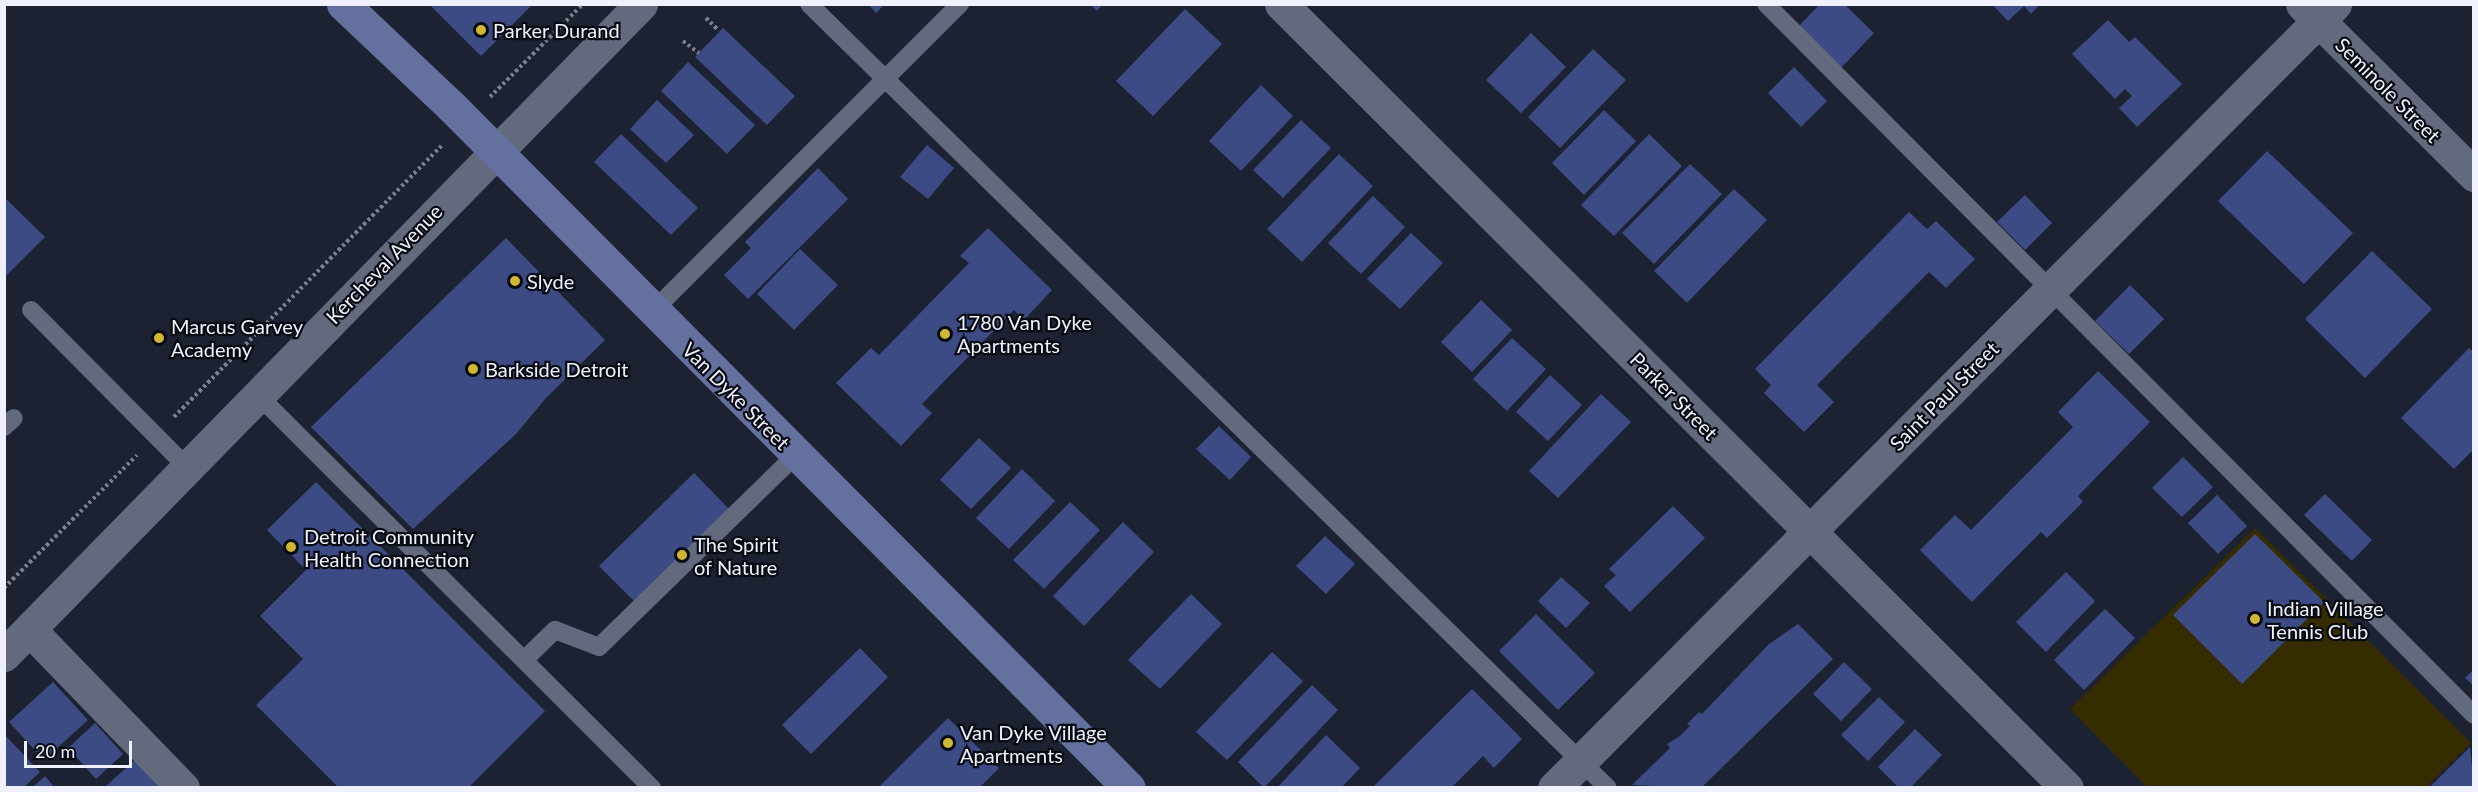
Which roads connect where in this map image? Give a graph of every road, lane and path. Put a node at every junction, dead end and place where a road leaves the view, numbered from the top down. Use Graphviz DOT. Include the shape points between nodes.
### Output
graph roads {
  1 [pos="343,4"];
  2 [pos="583,4"];
  3 [pos="641,4"];
  4 [pos="808,4"];
  5 [pos="960,4"];
  6 [pos="1281,4"];
  7 [pos="1766,4"];
  8 [pos="2319,10"];
  9 [pos="705,18"];
  10 [pos="719,31"];
  11 [pos="683,41"];
  12 [pos="699,53"];
  13 [pos="887,79"];
  14 [pos="465,121"];
  15 [pos="495,151"];
  16 [pos="2474,175"];
  17 [pos="2048,291"];
  18 [pos="31,310"];
  19 [pos="652,312"];
  20 [pos="257,394"];
  21 [pos="155,437"];
  22 [pos="795,455"];
  23 [pos="188,468"];
  24 [pos="1809,531"];
  25 [pos="4,588"];
  26 [pos="30,630"];
  27 [pos="4,655"];
  28 [pos="524,660"];
  29 [pos="2474,715"];
  30 [pos="1581,761"];
  31 [pos="183,788"];
  32 [pos="652,788"];
  33 [pos="1129,788"];
  34 [pos="1554,788"];
  35 [pos="1608,788"];
  36 [pos="2067,788"];
  1 -- 14 [label="main road, Van Dyke Street"];
  2 -- 14 [label="path"];
  3 -- 15 [label="street, Kercheval Avenue"];
  4 -- 13 [label="lane"];
  5 -- 13 [label="lane"];
  6 -- 24 [label="street, Parker Street"];
  7 -- 17 [label="lane"];
  8 -- 16 [label="street, Seminole Street"];
  8 -- 17 [label="street, Saint Paul Street"];
  9 -- 10 [label="path"];
  11 -- 12 [label="path"];
  13 -- 19 [label="lane"];
  13 -- 30 [label="lane"];
  14 -- 15 [label="main road, Van Dyke Street"];
  14 -- 21 [label="path"];
  15 -- 19 [label="main road, Van Dyke Street"];
  15 -- 20 [label="street, Kercheval Avenue"];
  17 -- 24 [label="street, Saint Paul Street"];
  17 -- 29 [label="lane"];
  18 -- 21 [label="lane"];
  19 -- 22 [label="main road, Van Dyke Street"];
  20 -- 23 [label="street, Kercheval Avenue"];
  20 -- 28 [label="lane"];
  21 -- 23 [label="lane"];
  21 -- 25 [label="path"];
  22 -- 28 [label="lane" via="599,647 555,630"];
  22 -- 33 [label="main road, Van Dyke Street"];
  23 -- 26 [label="street, Kercheval Avenue"];
  24 -- 30 [label="street, Saint Paul Street"];
  24 -- 36 [label="street, Parker Street"];
  26 -- 27 [label="street, Kercheval Avenue"];
  26 -- 31 [label="street"];
  28 -- 32 [label="lane"];
  30 -- 34 [label="street, Saint Paul Street"];
  30 -- 35 [label="lane"];
}
